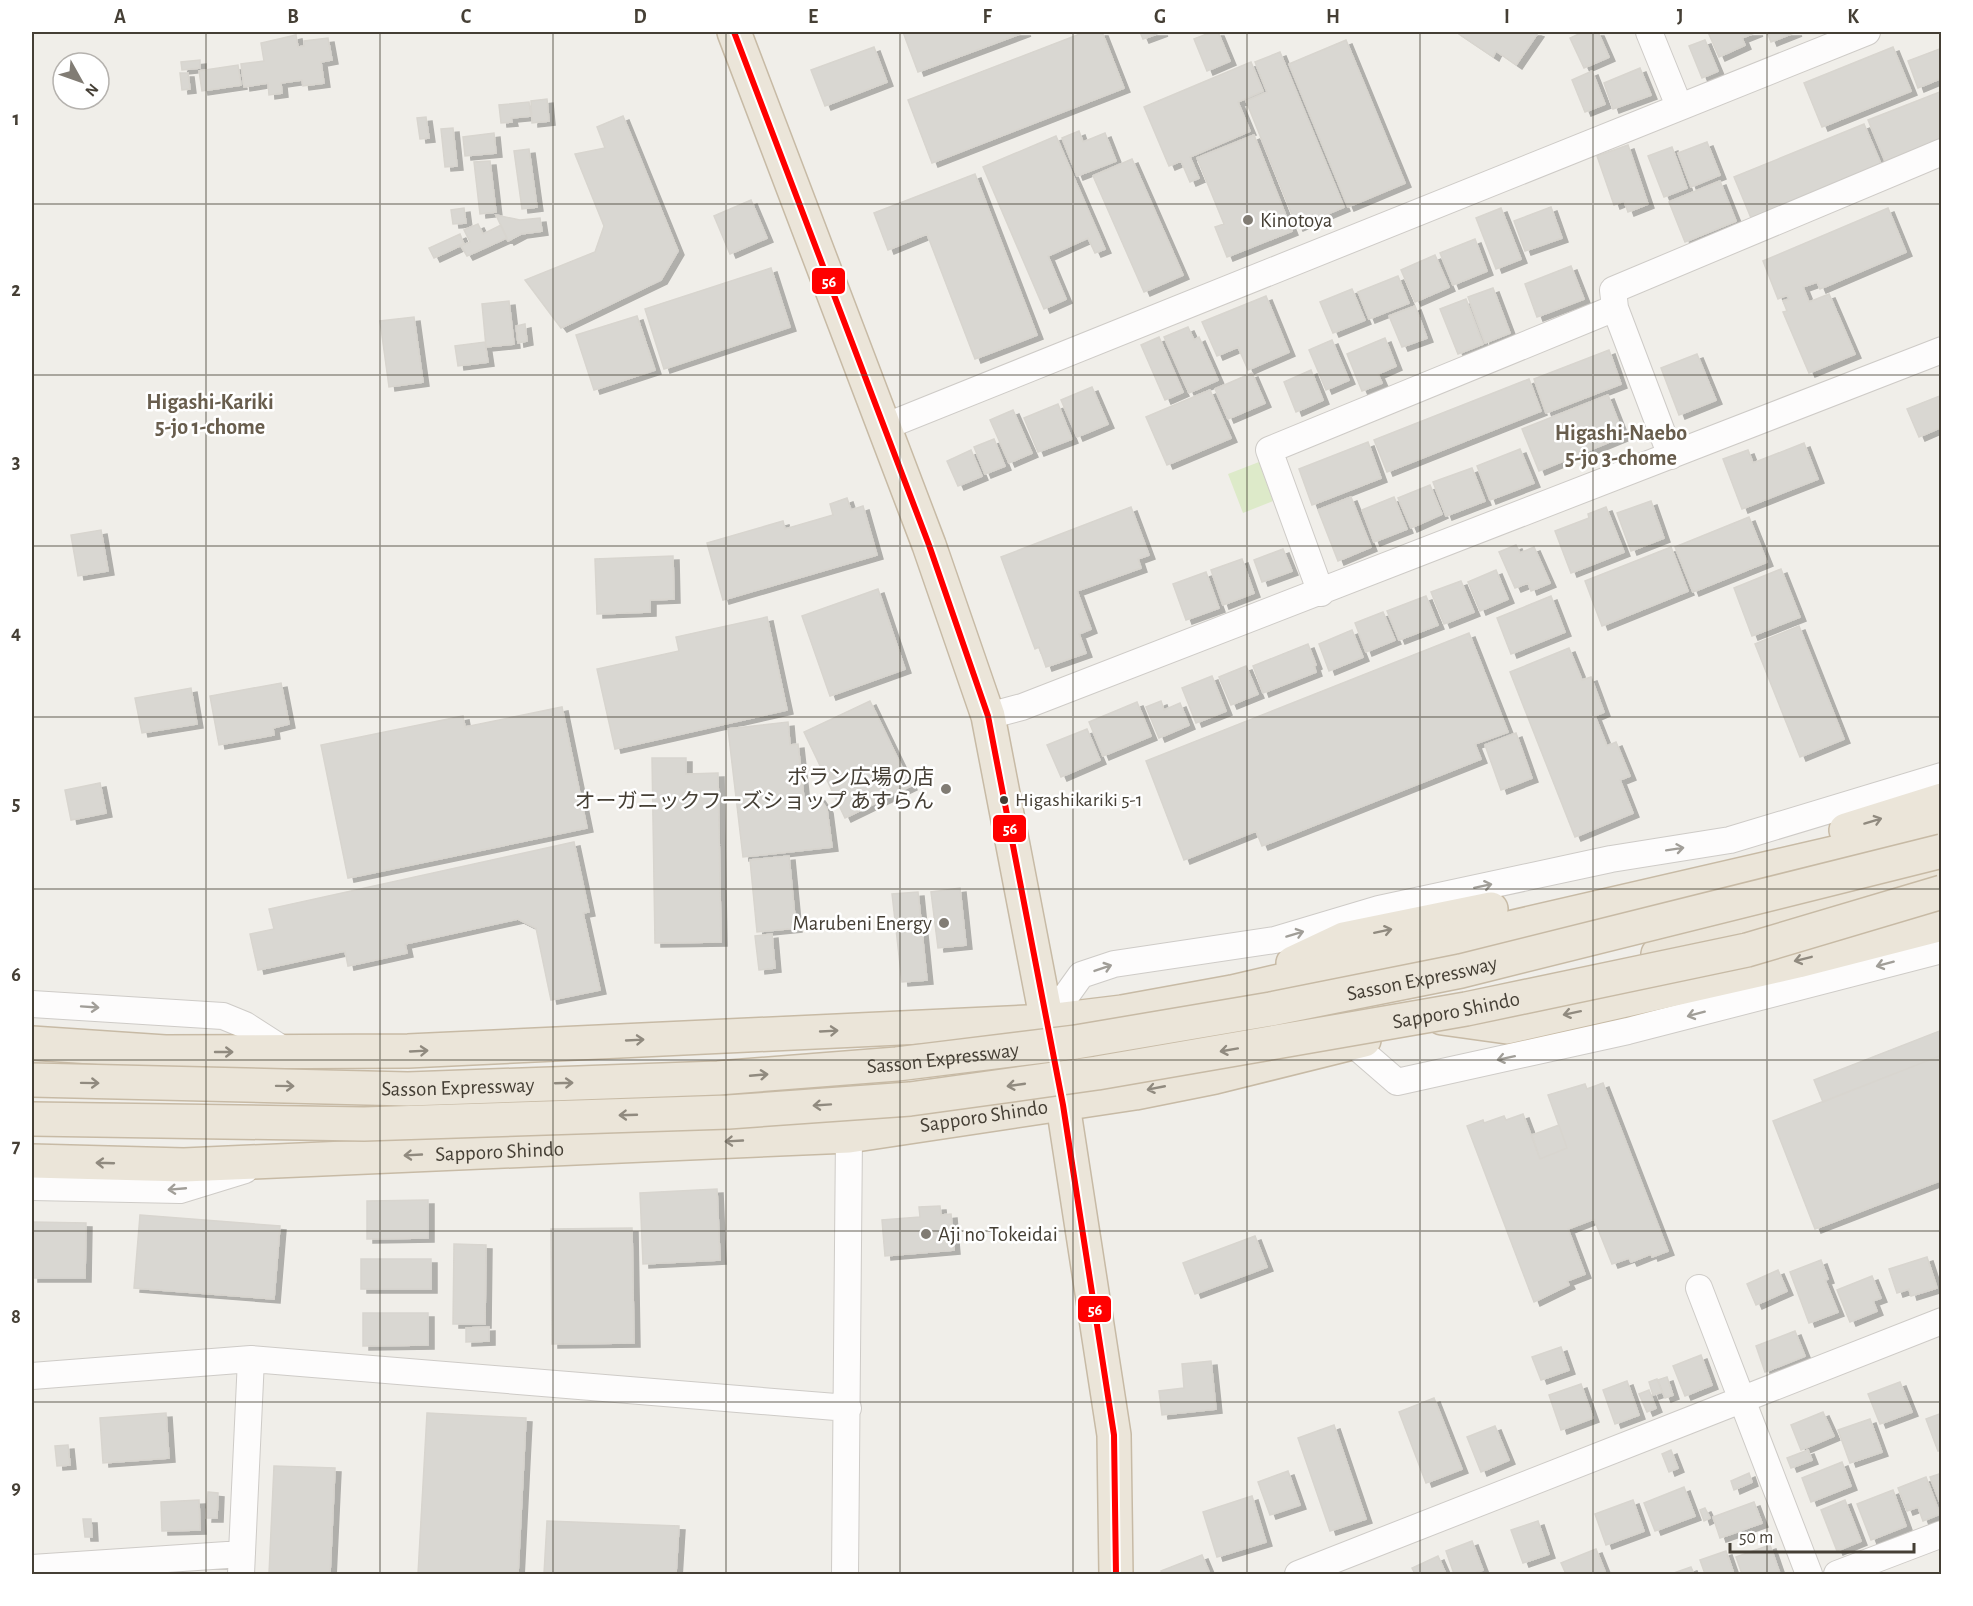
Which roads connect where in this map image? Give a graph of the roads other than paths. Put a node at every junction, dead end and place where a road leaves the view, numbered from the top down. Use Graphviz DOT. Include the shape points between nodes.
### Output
graph roads {
  1 [pos="734,32"];
  2 [pos="1649,32"];
  3 [pos="1867,32"];
  4 [pos="1821,40"];
  5 [pos="1679,106"];
  6 [pos="1941,152"];
  7 [pos="1615,308"];
  8 [pos="1941,350"];
  9 [pos="884,427"];
  10 [pos="1671,456"];
  11 [pos="1321,593"];
  12 [pos="988,716"];
  13 [pos="1941,776"];
  14 [pos="1941,800"];
  15 [pos="1941,828"];
  16 [pos="1941,850"];
  17 [pos="1941,873"];
  18 [pos="1941,892"];
  19 [pos="1941,924"];
  20 [pos="1941,950"];
  21 [pos="1232,992"];
  22 [pos="32,1004"];
  23 [pos="1442,1018"];
  24 [pos="1048,1021"];
  25 [pos="32,1042"];
  26 [pos="1352,1043"];
  27 [pos="287,1052"];
  28 [pos="32,1080"];
  29 [pos="1063,1105"];
  30 [pos="32,1119"];
  31 [pos="849,1136"];
  32 [pos="32,1161"];
  33 [pos="273,1161"];
  34 [pos="32,1187"];
  35 [pos="1699,1288"];
  36 [pos="1941,1321"];
  37 [pos="251,1359"];
  38 [pos="32,1376"];
  39 [pos="1740,1399"];
  40 [pos="848,1408"];
  41 [pos="1941,1534"];
  42 [pos="242,1564"];
  43 [pos="32,1568"];
  44 [pos="1311,1572"];
  45 [pos="845,1575"];
  46 [pos="1116,1575"];
  47 [pos="1809,1575"];
  48 [pos="1837,1575"];
  1 -- 9 [label="highway"];
  2 -- 5 [label="street"];
  3 -- 4 [label="street"];
  4 -- 5 [label="street"];
  5 -- 9 [label="street"];
  6 -- 7 [label="street" via="1612,290"];
  7 -- 10 [label="street"];
  7 -- 11 [label="street" via="1269,450"];
  8 -- 10 [label="street"];
  9 -- 12 [label="highway"];
  10 -- 11 [label="street"];
  11 -- 12 [label="street" via="1022,707"];
  12 -- 24 [label="highway"];
  24 -- 13 [label="street, one-way" via="1081,975 1114,964 1275,940 1379,909 1611,859 1730,840"];
  21 -- 14 [label="highway, one-way" via="1344,939 1725,867"];
  15 -- 21 [label="highway"];
  28 -- 16 [label="highway, Sasson Expressway, one-way, bridge" via="408,1089 718,1078 909,1062 1076,1042 1461,971"];
  17 -- 23 [label="highway, Sapporo Shindo" via="1573,975"];
  18 -- 30 [label="highway, Sasson Expressway, one-way, bridge" via="1747,950 1466,1009 1097,1073 910,1099 728,1112 364,1124"];
  19 -- 23 [label="highway, one-way" via="1507,1027"];
  20 -- 26 [label="street, one-way" via="1628,1032 1397,1082"];
  21 -- 24 [label="highway"];
  22 -- 27 [label="street, one-way" via="223,1016 245,1024"];
  23 -- 26 [label="highway, Sapporo Shindo"];
  27 -- 24 [label="highway, one-way" via="408,1051"];
  24 -- 29 [label="highway"];
  25 -- 27 [label="highway, one-way" via="165,1052"];
  26 -- 29 [label="highway, Sapporo Shindo, one-way" via="1215,1077"];
  29 -- 31 [label="highway, Sapporo Shindo"];
  29 -- 46 [label="highway" via="1114,1435"];
  31 -- 33 [label="highway, Sapporo Shindo, one-way"];
  31 -- 40 [label="street"];
  33 -- 32 [label="highway, Sapporo Shindo, one-way" via="184,1166"];
  33 -- 34 [label="street, one-way" via="180,1190"];
  35 -- 39 [label="street"];
  36 -- 39 [label="street"];
  37 -- 38 [label="street"];
  37 -- 40 [label="street"];
  37 -- 42 [label="street"];
  39 -- 44 [label="street"];
  39 -- 47 [label="street"];
  40 -- 45 [label="street"];
  41 -- 48 [label="street"];
  42 -- 43 [label="street"];
}
